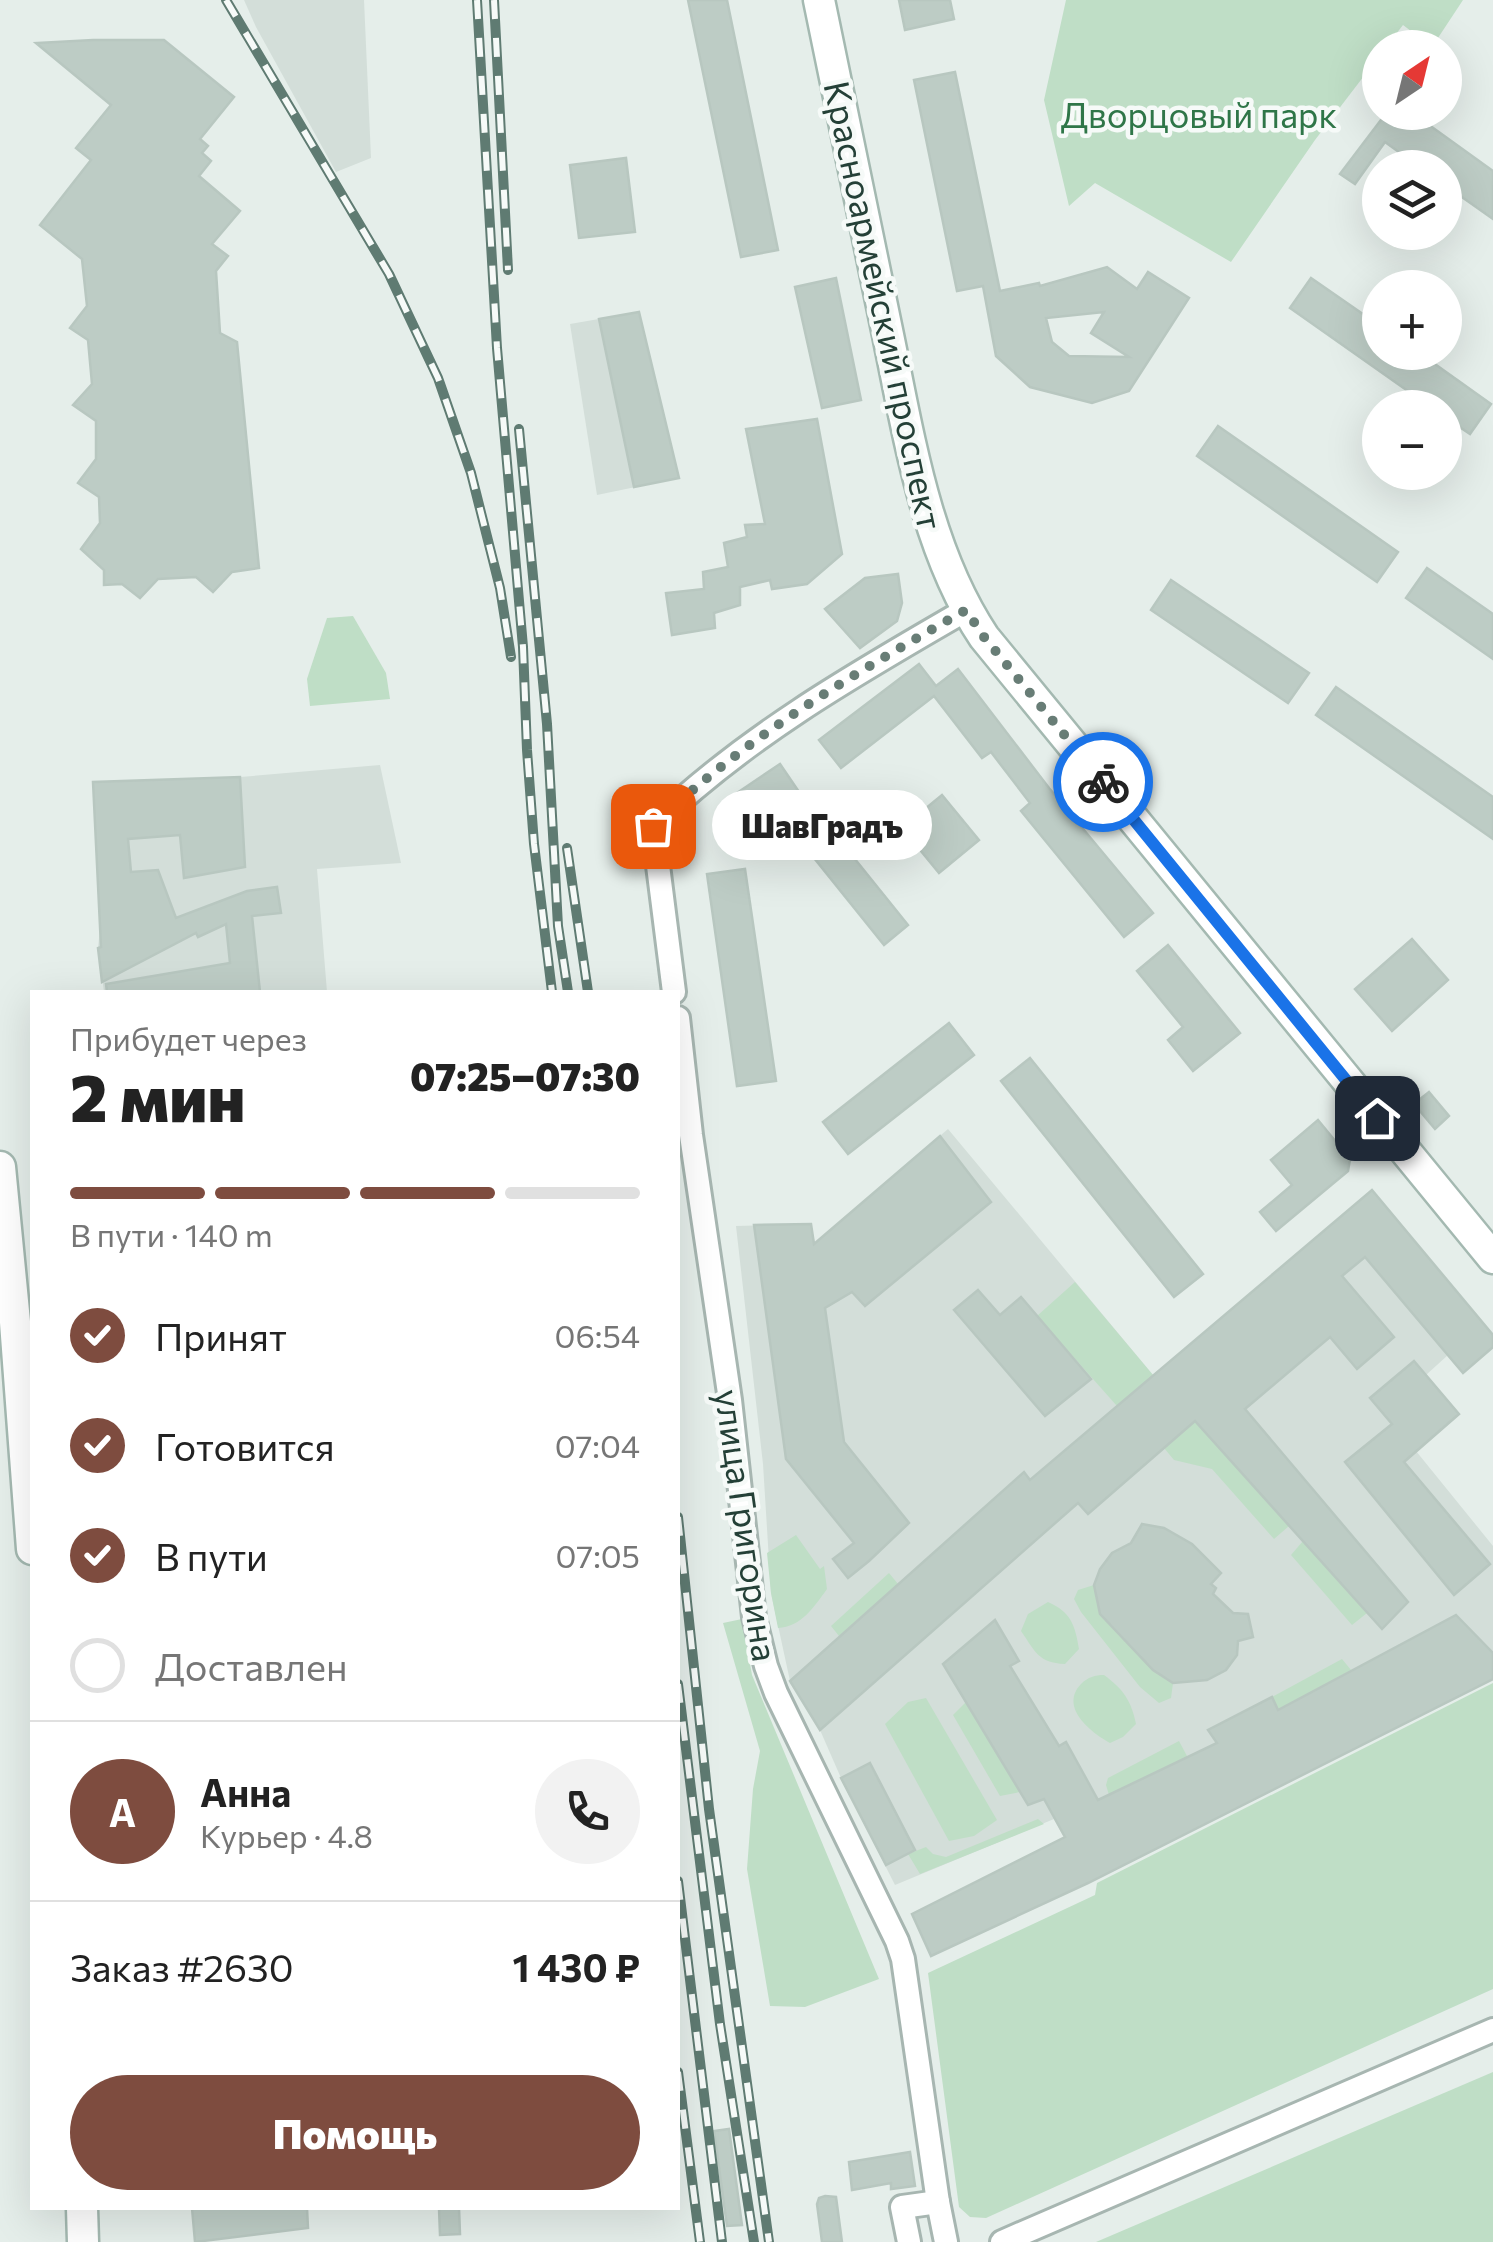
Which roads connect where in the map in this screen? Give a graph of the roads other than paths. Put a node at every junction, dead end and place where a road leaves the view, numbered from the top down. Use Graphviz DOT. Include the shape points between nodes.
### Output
graph roads {
  1 [pos="819,0"];
  2 [pos="966,610"];
  3 [pos="674,990"];
  4 [pos="680,1036"];
  5 [pos="0,1167"];
  6 [pos="1493,1258"];
  7 [pos="8,1325"];
  8 [pos="30,1530"];
  9 [pos="1493,2030"];
  10 [pos="938,2202"];
  11 [pos="82,2210"];
  12 [pos="83,2242"];
  13 [pos="909,2242"];
  14 [pos="946,2242"];
  15 [pos="1002,2242"];
  1 -- 2 [label="main road, Красноармейский проспект" via="908,429 934,535"];
  2 -- 3 [label="street" via="760,736 653,826"];
  2 -- 6 [label="main road, Красноармейский проспект"];
  4 -- 10 [label="street, улица Григорина" via="754,1617 776,1693 903,1959"];
  5 -- 7 [label="main road"];
  7 -- 8 [label="main road"];
  9 -- 15 [label="street"];
  10 -- 13 [label="street" via="902,2206"];
  10 -- 14 [label="street, улица Григорина"];
  11 -- 12 [label="main road"];
}
